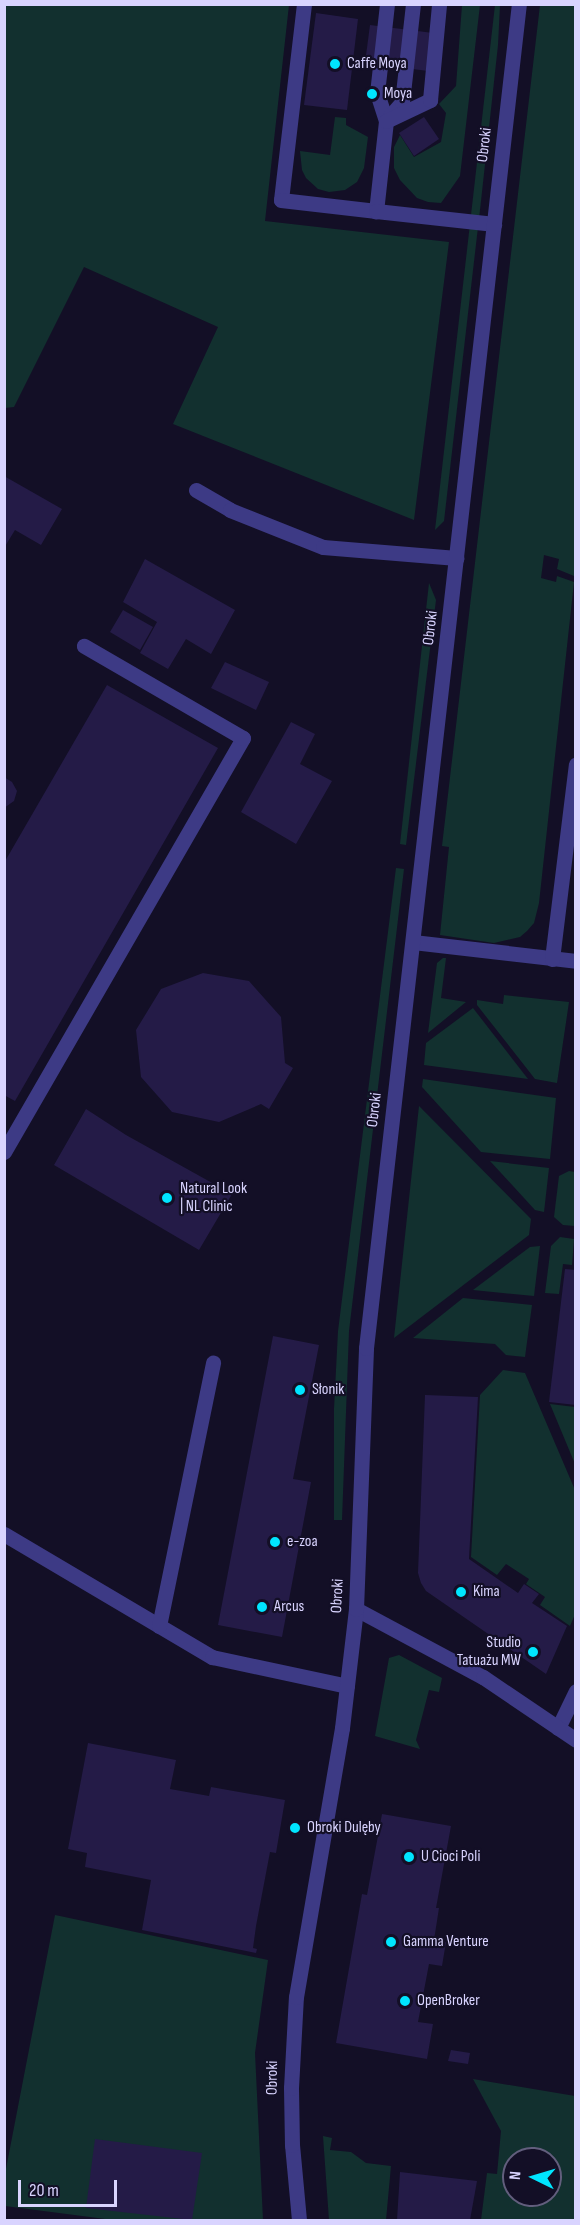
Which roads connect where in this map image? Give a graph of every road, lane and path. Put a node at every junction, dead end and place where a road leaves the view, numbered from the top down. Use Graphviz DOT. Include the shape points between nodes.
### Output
graph roads {
  1 [pos="304,4"];
  2 [pos="387,4"];
  3 [pos="413,4"];
  4 [pos="439,4"];
  5 [pos="519,4"];
  6 [pos="386,121"];
  7 [pos="376,211"];
  8 [pos="494,224"];
  9 [pos="196,490"];
  10 [pos="457,558"];
  11 [pos="84,646"];
  12 [pos="576,764"];
  13 [pos="412,942"];
  14 [pos="552,959"];
  15 [pos="576,961"];
  16 [pos="4,1152"];
  17 [pos="213,1362"];
  18 [pos="4,1534"];
  19 [pos="356,1609"];
  20 [pos="159,1626"];
  21 [pos="347,1686"];
  22 [pos="576,1690"];
  23 [pos="558,1728"];
  24 [pos="576,1740"];
  25 [pos="299,2220"];
  1 -- 7 [label="street" via="281,200"];
  2 -- 6 [label="street" via="377,93"];
  3 -- 6 [label="street" via="402,102"];
  4 -- 6 [label="street" via="430,100"];
  5 -- 8 [label="street, Obroki"];
  6 -- 7 [label="street"];
  7 -- 8 [label="street"];
  8 -- 10 [label="street, Obroki"];
  9 -- 10 [label="street" via="230,510 323,547"];
  10 -- 13 [label="street, Obroki"];
  11 -- 16 [label="street" via="243,738"];
  12 -- 14 [label="street"];
  13 -- 14 [label="street"];
  13 -- 19 [label="street, Obroki" via="366,1348"];
  14 -- 15 [label="street"];
  17 -- 20 [label="street"];
  18 -- 20 [label="street"];
  19 -- 21 [label="street, Obroki"];
  19 -- 23 [label="street" via="483,1677"];
  20 -- 21 [label="street" via="212,1657"];
  21 -- 25 [label="street, Obroki" via="296,1997 291,2088"];
  22 -- 23 [label="street"];
  23 -- 24 [label="street"];
}
